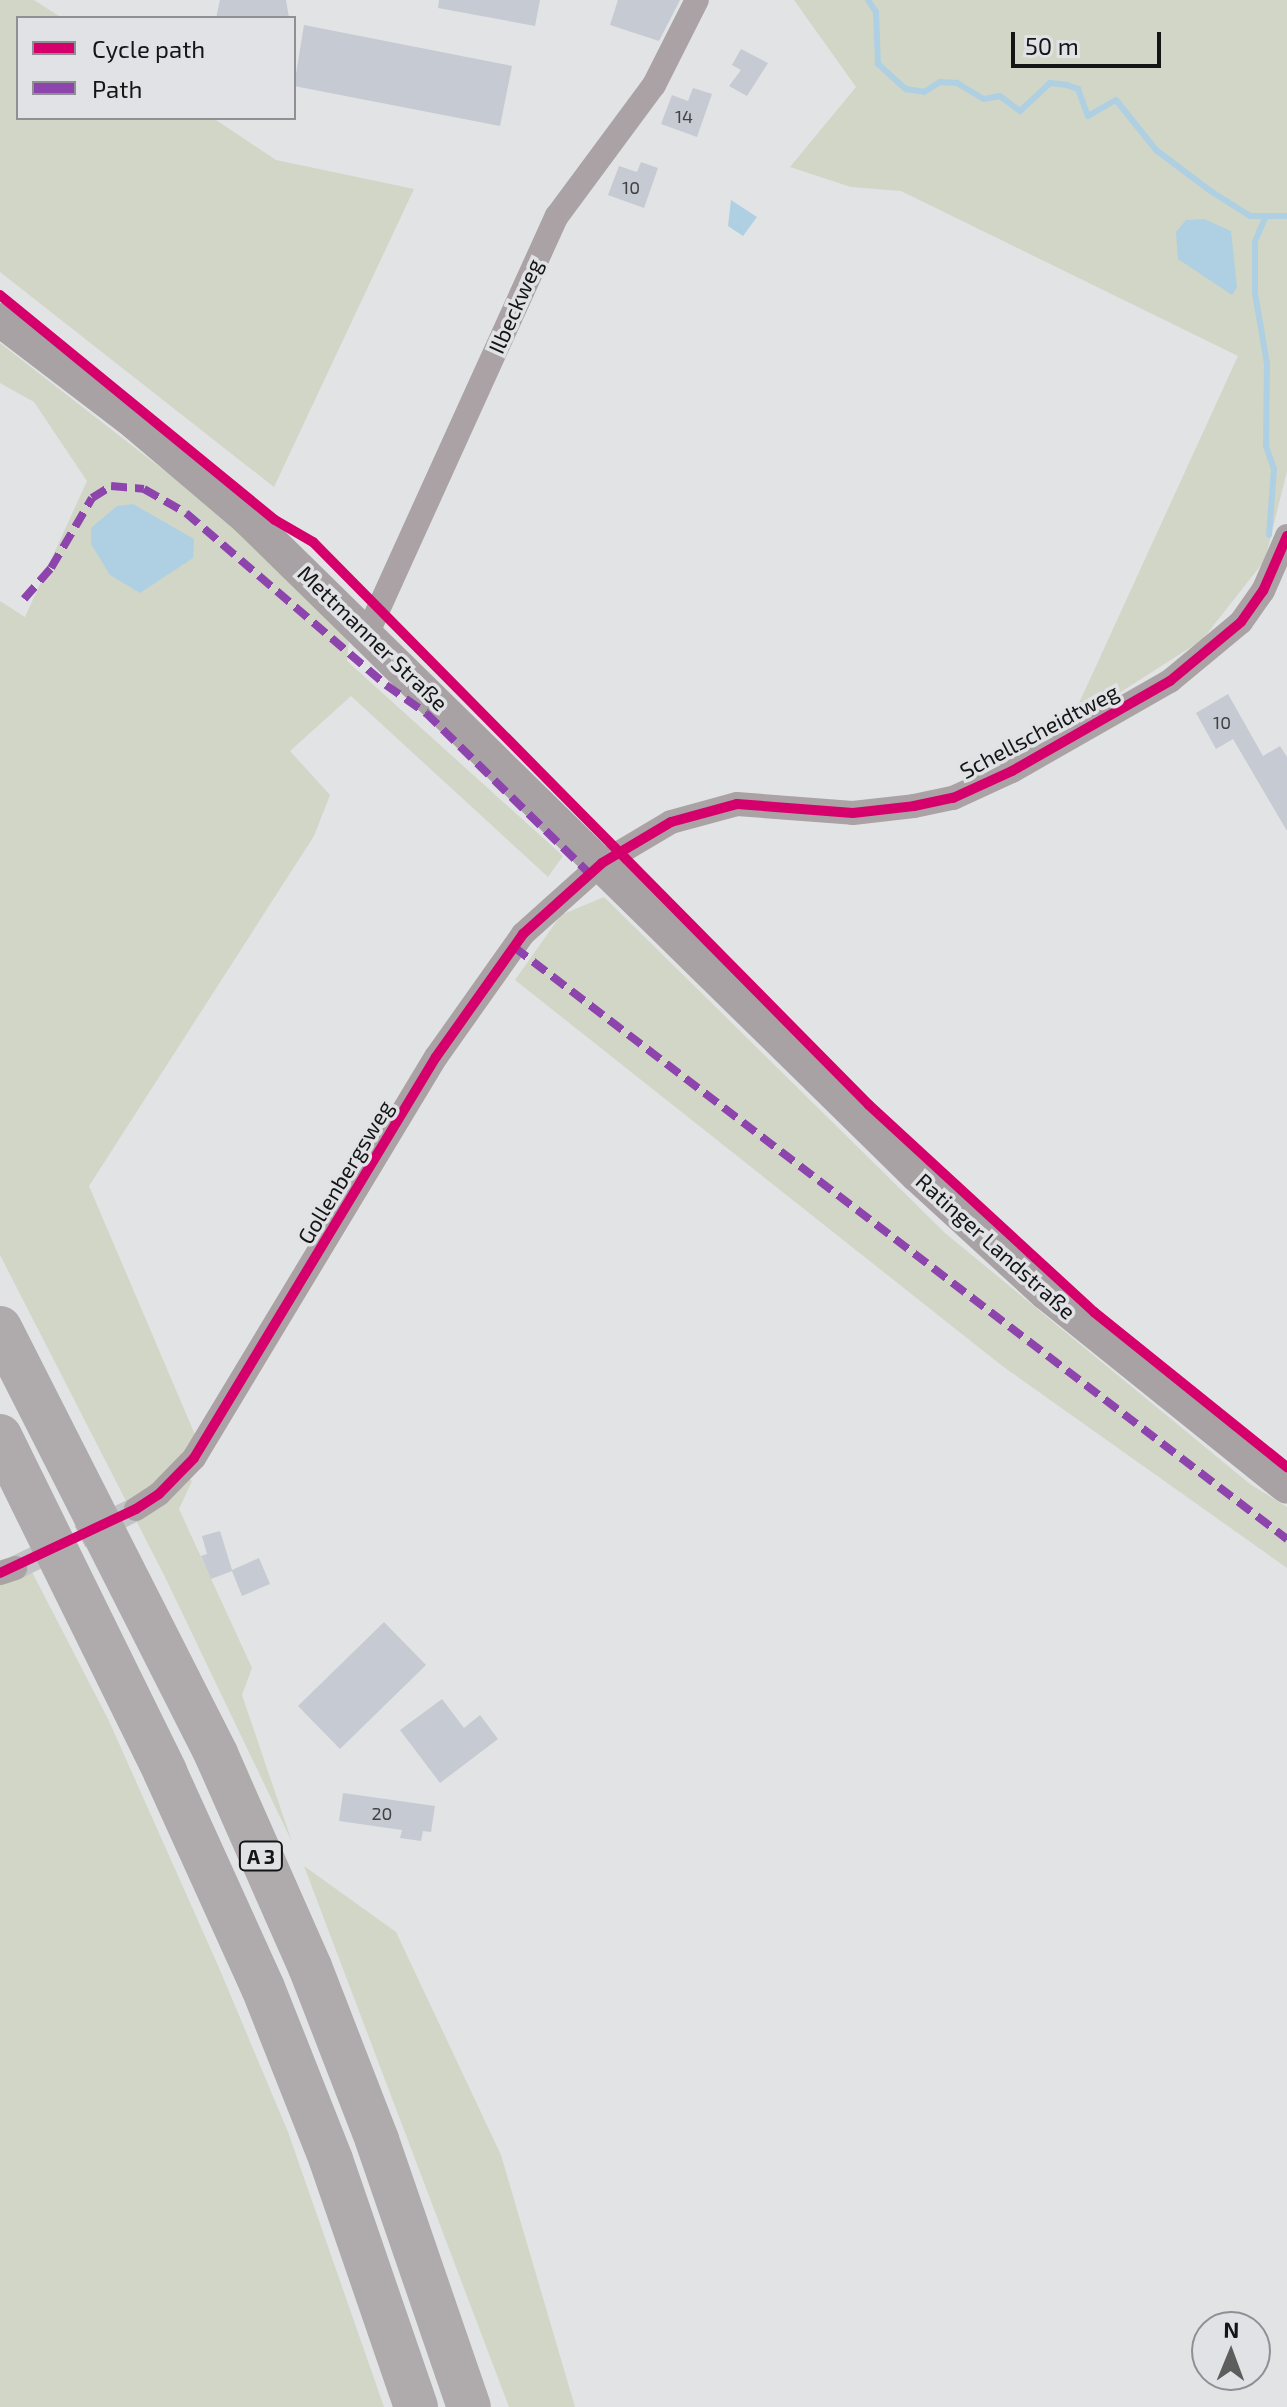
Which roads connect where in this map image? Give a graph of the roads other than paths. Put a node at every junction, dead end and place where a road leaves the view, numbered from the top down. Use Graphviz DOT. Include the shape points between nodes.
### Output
graph roads {
  1 [pos="697,0"];
  2 [pos="0,320"];
  3 [pos="1287,536"];
  4 [pos="368,632"];
  5 [pos="602,863"];
  6 [pos="724,983"];
  7 [pos="0,1328"];
  8 [pos="0,1436"];
  9 [pos="1287,1487"];
  10 [pos="136,1509"];
  11 [pos="416,2407"];
  12 [pos="469,2407"];
  1 -- 4 [label="street, Ilbeckweg" via="654,85 557,216"];
  2 -- 4 [label="main road, Mettmanner Straße" via="181,462"];
  3 -- 5 [label="street, Schellscheidtweg" via="1263,591 1241,622 1170,681 1012,771 953,798 914,806 853,813 737,804 671,822"];
  4 -- 5 [label="main road, Mettmanner Straße"];
  5 -- 6 [label="main road, Mettmanner Straße"];
  5 -- 10 [label="street, Gollenbergsweg" via="523,934 436,1057 194,1458"];
  6 -- 9 [label="main road, Ratinger Landstraße" via="1046,1293"];
  7 -- 12 [label="highway, A 3" via="216,1754 310,1967 377,2140"];
  8 -- 11 [label="highway, A 3" via="165,1772 263,1988 331,2160"];
}
